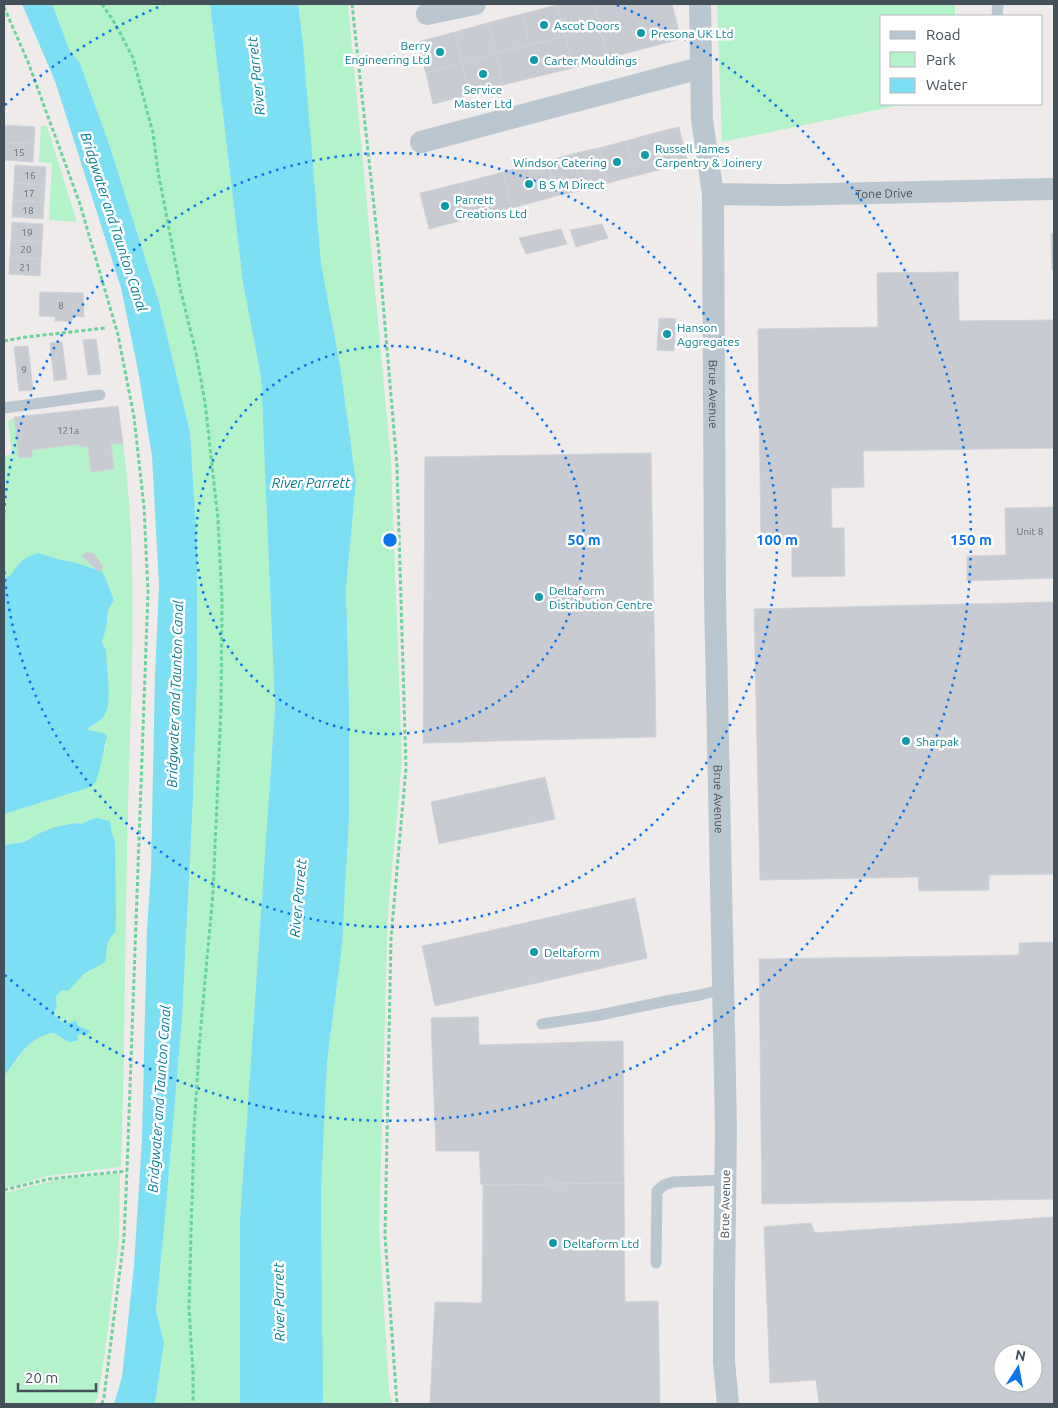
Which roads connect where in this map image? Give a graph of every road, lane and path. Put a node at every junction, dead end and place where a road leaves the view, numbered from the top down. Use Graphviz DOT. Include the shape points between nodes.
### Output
graph roads {
  1 [pos="102,4"];
  2 [pos="352,4"];
  3 [pos="475,4"];
  4 [pos="700,4"];
  5 [pos="4,7"];
  6 [pos="427,14"];
  7 [pos="700,68"];
  8 [pos="420,142"];
  9 [pos="1054,188"];
  10 [pos="713,194"];
  11 [pos="105,328"];
  12 [pos="4,341"];
  13 [pos="100,395"];
  14 [pos="4,408"];
  15 [pos="724,989"];
  16 [pos="542,1024"];
  17 [pos="127,1171"];
  18 [pos="725,1180"];
  19 [pos="4,1190"];
  20 [pos="656,1263"];
  21 [pos="102,1404"];
  22 [pos="193,1404"];
  23 [pos="397,1404"];
  24 [pos="728,1404"];
  1 -- 22 [label="path" via="133,58 153,133 204,394 218,519 222,602 221,708 213,892 194,1128 189,1298"];
  2 -- 23 [label="path" via="398,466 406,768 391,938 385,1236"];
  3 -- 6 [label="street"];
  4 -- 7 [label="street, Brue Avenue"];
  5 -- 17 [label="path" via="28,62 80,204 118,335 134,417 144,507 148,592"];
  7 -- 8 [label="street"];
  7 -- 10 [label="street, Brue Avenue" via="702,120"];
  9 -- 10 [label="street, Tone Drive"];
  10 -- 15 [label="street, Brue Avenue" via="715,596"];
  11 -- 12 [label="path"];
  13 -- 14 [label="lane"];
  15 -- 16 [label="lane"];
  15 -- 18 [label="street, Brue Avenue"];
  17 -- 19 [label="path" via="49,1179"];
  17 -- 21 [label="path" via="124,1238"];
  18 -- 20 [label="lane" via="673,1182 657,1191"];
  18 -- 24 [label="street, Brue Avenue" via="724,1343"];
}
